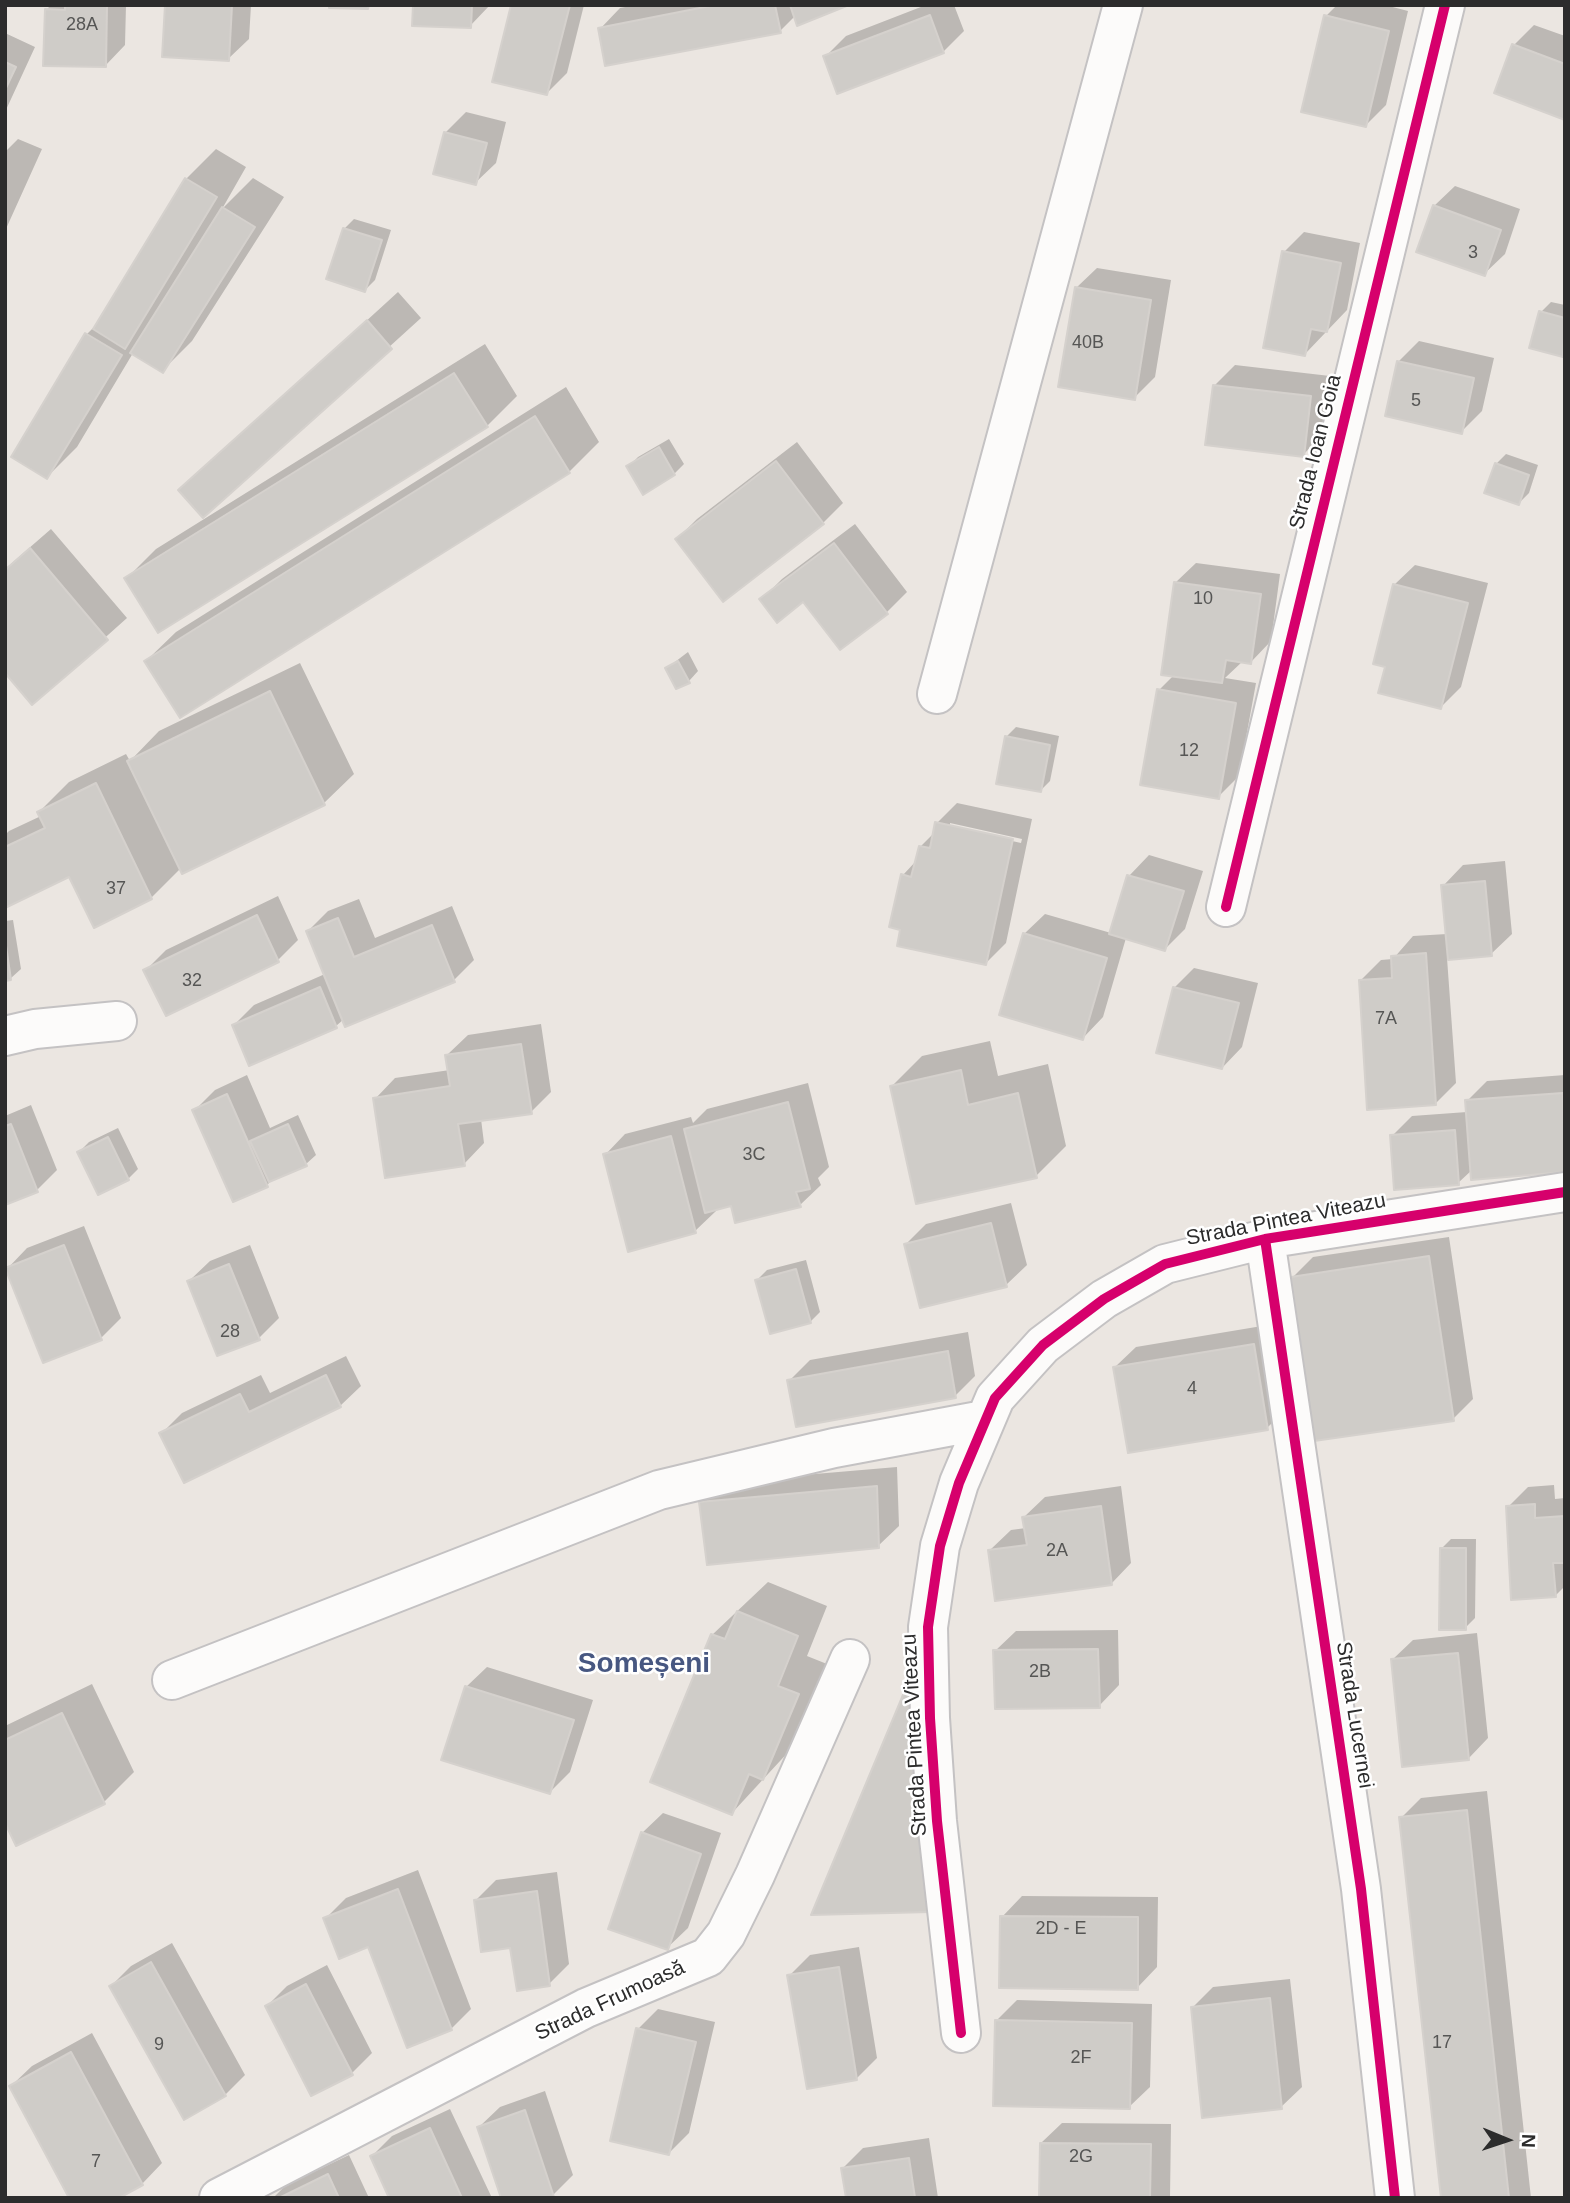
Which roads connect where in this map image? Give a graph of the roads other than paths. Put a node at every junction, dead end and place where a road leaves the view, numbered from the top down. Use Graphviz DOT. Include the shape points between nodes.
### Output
graph roads {
  1 [pos="1122,5"];
  2 [pos="1445,5"];
  3 [pos="937,694"];
  4 [pos="1226,907"];
  5 [pos="117,1021"];
  6 [pos="5,1036"];
  7 [pos="1565,1192"];
  8 [pos="1265,1239"];
  9 [pos="984,1420"];
  10 [pos="850,1659"];
  11 [pos="172,1680"];
  12 [pos="961,2033"];
  13 [pos="219,2198"];
  14 [pos="1395,2198"];
  1 -- 3 [label="street"];
  2 -- 4 [label="street, Strada Ioan Goia"];
  5 -- 6 [label="street" via="35,1028"];
  7 -- 8 [label="street, Strada Pintea Viteazu"];
  8 -- 9 [label="street, Strada Pintea Viteazu" via="1166,1264 1104,1299 1043,1345 995,1398"];
  8 -- 14 [label="street, Strada Lucernei" via="1361,1889"];
  9 -- 11 [label="street" via="834,1448 659,1490"];
  9 -- 12 [label="street, Strada Pintea Viteazu" via="940,1546 929,1627 936,1808"];
  10 -- 13 [label="street, Strada Frumoasă" via="755,1875 726,1934 708,1957 586,2008"];
}
